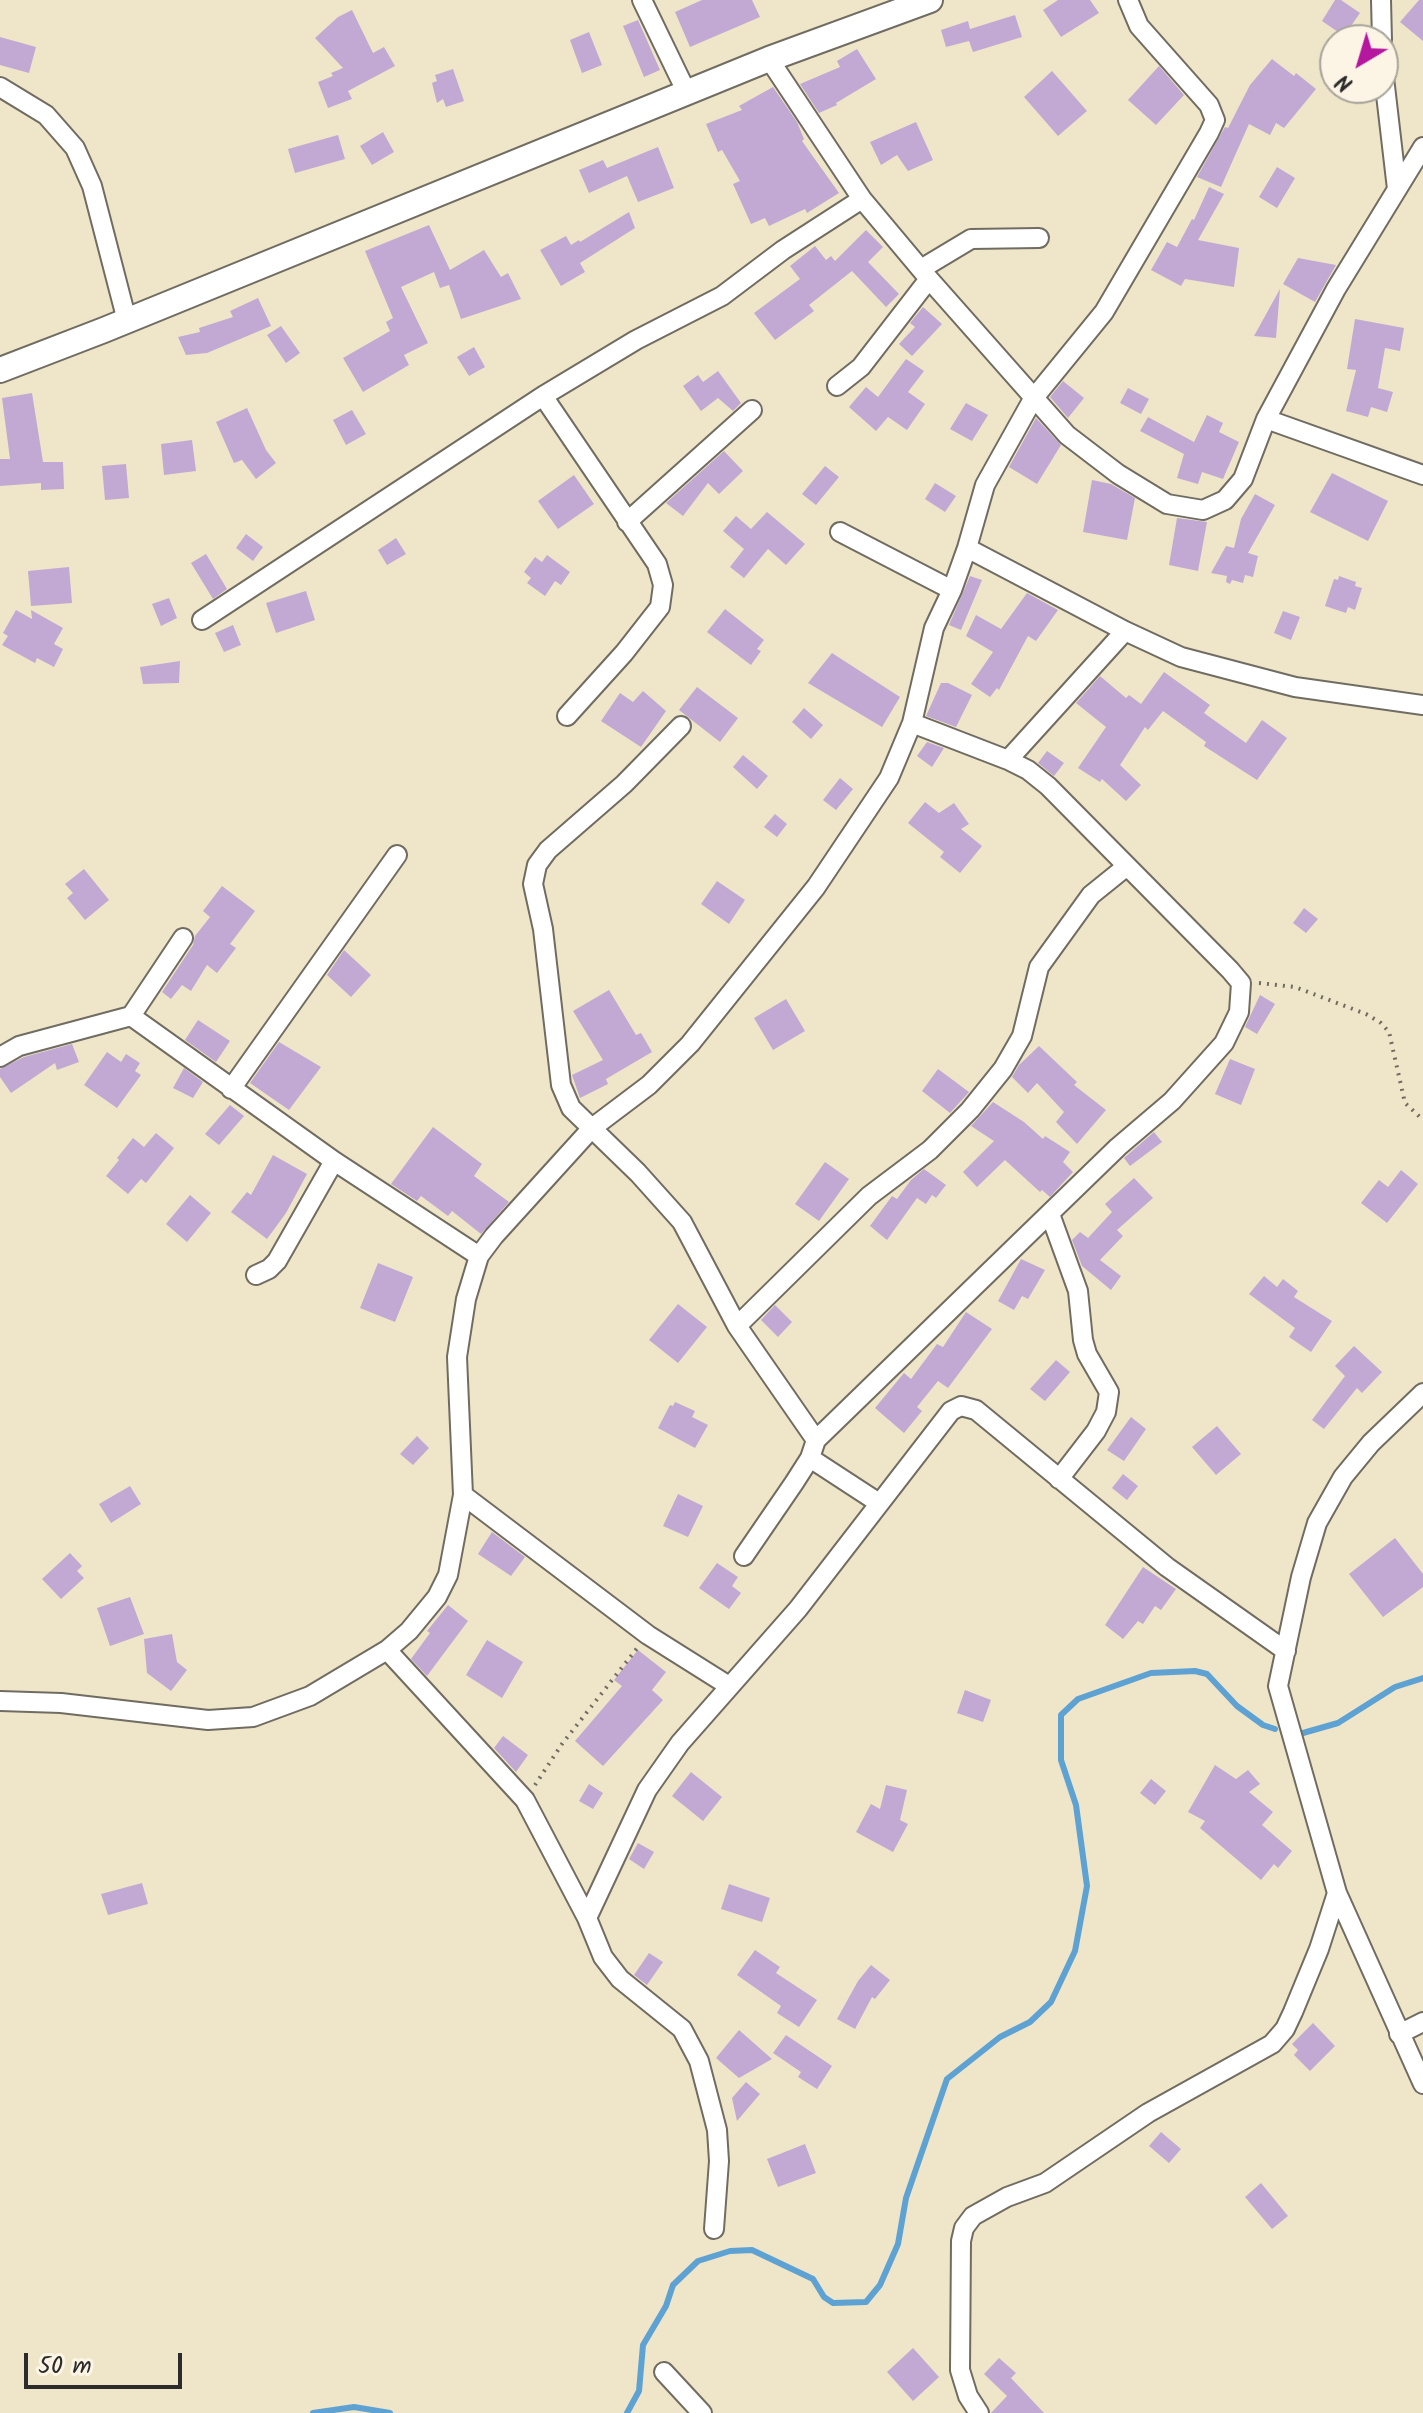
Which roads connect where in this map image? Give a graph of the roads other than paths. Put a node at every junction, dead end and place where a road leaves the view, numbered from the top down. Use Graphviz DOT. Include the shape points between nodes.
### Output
graph roads {
  1 [pos="642,0"];
  2 [pos="930,0"];
  3 [pos="1128,0"];
  4 [pos="1381,0"];
  5 [pos="1382,24"];
  6 [pos="769,59"];
  7 [pos="0,87"];
  8 [pos="687,93"];
  9 [pos="1387,104"];
  10 [pos="1423,147"];
  11 [pos="1397,189"];
  12 [pos="862,199"];
  13 [pos="1039,238"];
  14 [pos="925,274"];
  15 [pos="127,321"];
  16 [pos="0,370"];
  17 [pos="837,386"];
  18 [pos="543,396"];
  19 [pos="1033,399"];
  20 [pos="752,410"];
  21 [pos="1266,419"];
  22 [pos="1423,475"];
  23 [pos="627,522"];
  24 [pos="840,532"];
  25 [pos="967,548"];
  26 [pos="952,590"];
  27 [pos="202,620"];
  28 [pos="1125,631"];
  29 [pos="1423,705"];
  30 [pos="567,716"];
  31 [pos="912,723"];
  32 [pos="681,726"];
  33 [pos="1008,760"];
  34 [pos="397,855"];
  35 [pos="1127,866"];
  36 [pos="183,938"];
  37 [pos="131,1016"];
  38 [pos="0,1057"];
  39 [pos="231,1089"];
  40 [pos="592,1128"];
  41 [pos="334,1161"];
  42 [pos="1050,1214"];
  43 [pos="479,1256"];
  44 [pos="256,1275"];
  45 [pos="737,1326"];
  46 [pos="1423,1393"];
  47 [pos="813,1449"];
  48 [pos="1059,1479"];
  49 [pos="463,1495"];
  50 [pos="879,1503"];
  51 [pos="744,1556"];
  52 [pos="387,1650"];
  53 [pos="1286,1651"];
  54 [pos="729,1686"];
  55 [pos="0,1701"];
  56 [pos="1337,1893"];
  57 [pos="587,1918"];
  58 [pos="1423,2022"];
  59 [pos="1399,2034"];
  60 [pos="1423,2084"];
  61 [pos="714,2229"];
  62 [pos="664,2372"];
  63 [pos="702,2413"];
  64 [pos="979,2413"];
  1 -- 8 [label="street"];
  2 -- 6 [label="street"];
  3 -- 19 [label="street" via="1139,26 1209,105 1215,120 1104,312"];
  4 -- 5 [label="street"];
  6 -- 8 [label="street"];
  6 -- 12 [label="street"];
  7 -- 15 [label="street" via="46,115 75,148 92,186"];
  8 -- 15 [label="street"];
  9 -- 11 [label="street"];
  10 -- 11 [label="street"];
  11 -- 21 [label="street"];
  12 -- 14 [label="street"];
  12 -- 18 [label="street" via="722,296"];
  13 -- 14 [label="street" via="971,239"];
  14 -- 17 [label="street" via="861,367"];
  14 -- 19 [label="street"];
  15 -- 16 [label="street"];
  18 -- 23 [label="street"];
  18 -- 27 [label="street"];
  19 -- 21 [label="street" via="1067,435 1118,474 1167,504 1203,510 1225,500 1243,479"];
  19 -- 25 [label="street" via="985,485"];
  20 -- 23 [label="street"];
  21 -- 22 [label="street"];
  23 -- 30 [label="street" via="657,564 663,585 660,607"];
  24 -- 26 [label="street"];
  25 -- 26 [label="street"];
  25 -- 28 [label="street"];
  26 -- 31 [label="street" via="934,628"];
  28 -- 29 [label="street" via="1181,657 1295,687"];
  28 -- 33 [label="street"];
  31 -- 33 [label="street"];
  31 -- 40 [label="street" via="889,778 747,977 649,1085"];
  32 -- 40 [label="street" via="537,865 533,884 561,1085 571,1108"];
  33 -- 35 [label="street" via="1048,786"];
  34 -- 39 [label="street"];
  35 -- 42 [label="street" via="1241,983 1239,1012 1224,1043 1172,1101"];
  35 -- 45 [label="street" via="1091,895 1039,967 1022,1036 970,1110 930,1150 869,1196"];
  36 -- 37 [label="street"];
  37 -- 38 [label="street" via="19,1046"];
  37 -- 39 [label="street"];
  39 -- 41 [label="street"];
  40 -- 43 [label="street"];
  40 -- 45 [label="street" via="682,1222"];
  41 -- 43 [label="street"];
  41 -- 44 [label="street" via="277,1261"];
  42 -- 47 [label="street"];
  42 -- 48 [label="street" via="1078,1291 1087,1354 1109,1392 1101,1421"];
  43 -- 49 [label="street" via="457,1357"];
  45 -- 47 [label="street"];
  46 -- 53 [label="street" via="1361,1454 1317,1523"];
  47 -- 50 [label="street"];
  47 -- 51 [label="street"];
  48 -- 50 [label="street" via="976,1410 961,1406 951,1411"];
  48 -- 53 [label="street" via="1167,1567"];
  49 -- 52 [label="street" via="448,1575 409,1631"];
  49 -- 54 [label="street" via="648,1635"];
  50 -- 54 [label="street" via="798,1609"];
  52 -- 55 [label="street" via="310,1696 253,1717 208,1720"];
  52 -- 57 [label="street" via="525,1800"];
  53 -- 56 [label="street" via="1278,1686"];
  54 -- 57 [label="street" via="647,1790"];
  56 -- 59 [label="street"];
  56 -- 64 [label="street" via="1293,2012 1272,2044 1148,2113 1045,2183 973,2216 964,2228 960,2370"];
  57 -- 61 [label="street" via="603,1957 620,1979 682,2029 699,2061 717,2130"];
  58 -- 59 [label="street"];
  59 -- 60 [label="street"];
  62 -- 63 [label="street"];
}
